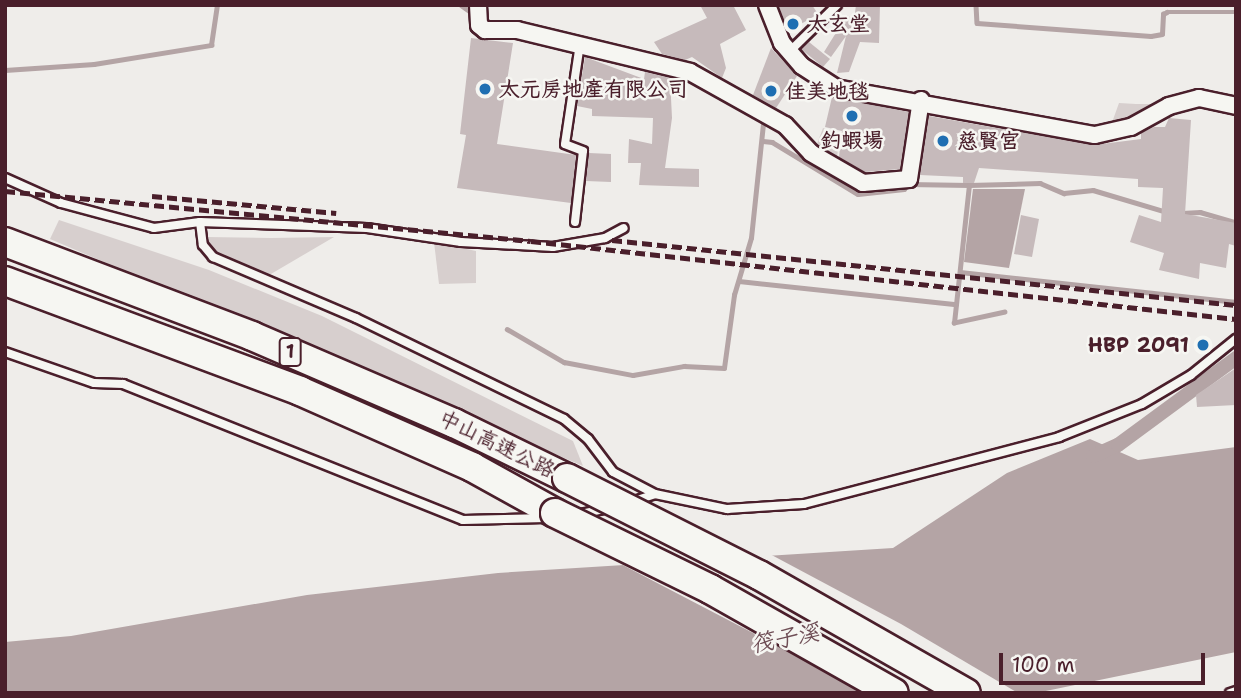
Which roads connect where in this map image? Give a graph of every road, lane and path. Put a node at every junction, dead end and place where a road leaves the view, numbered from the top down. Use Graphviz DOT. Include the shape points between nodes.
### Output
graph roads {
  1 [pos="478,5"];
  2 [pos="766,5"];
  3 [pos="836,5"];
  4 [pos="580,44"];
  5 [pos="789,51"];
  6 [pos="920,100"];
  7 [pos="1235,108"];
  8 [pos="5,178"];
  9 [pos="200,222"];
  10 [pos="575,222"];
  11 [pos="624,228"];
  12 [pos="5,243"];
  13 [pos="5,281"];
  14 [pos="1236,339"];
  15 [pos="5,352"];
  16 [pos="655,494"];
  17 [pos="1236,691"];
  18 [pos="894,693"];
  19 [pos="966,693"];
  20 [pos="1230,693"];
  1 -- 4 [label="street" via="479,24 485,30 517,30"];
  2 -- 5 [label="street" via="772,27"];
  3 -- 5 [label="lane"];
  4 -- 6 [label="street" via="690,72 785,125 811,153 863,183 909,179"];
  4 -- 10 [label="lane" via="565,144 583,151"];
  5 -- 6 [label="street" via="836,88"];
  6 -- 7 [label="street" via="1012,122 1095,135 1131,127 1168,106 1199,98"];
  8 -- 9 [label="lane" via="61,204 154,228"];
  9 -- 11 [label="lane" via="367,228 461,242 553,247 605,238"];
  9 -- 16 [label="lane" via="204,244 213,257 356,318 564,419 588,439 613,472"];
  12 -- 19 [label="highway, 中山高速公路 / 1, bridge" via="252,336 454,423 759,575"];
  13 -- 18 [label="highway, 中山高速公路 / 1, bridge" via="300,391 472,467 710,589"];
  14 -- 16 [label="lane" via="1191,375 1142,404 1059,437 968,464 804,504 755,510 697,505"];
  15 -- 16 [label="lane" via="94,383 123,384 463,520 518,521 572,515"];
  17 -- 20 [label="lane"];
}
